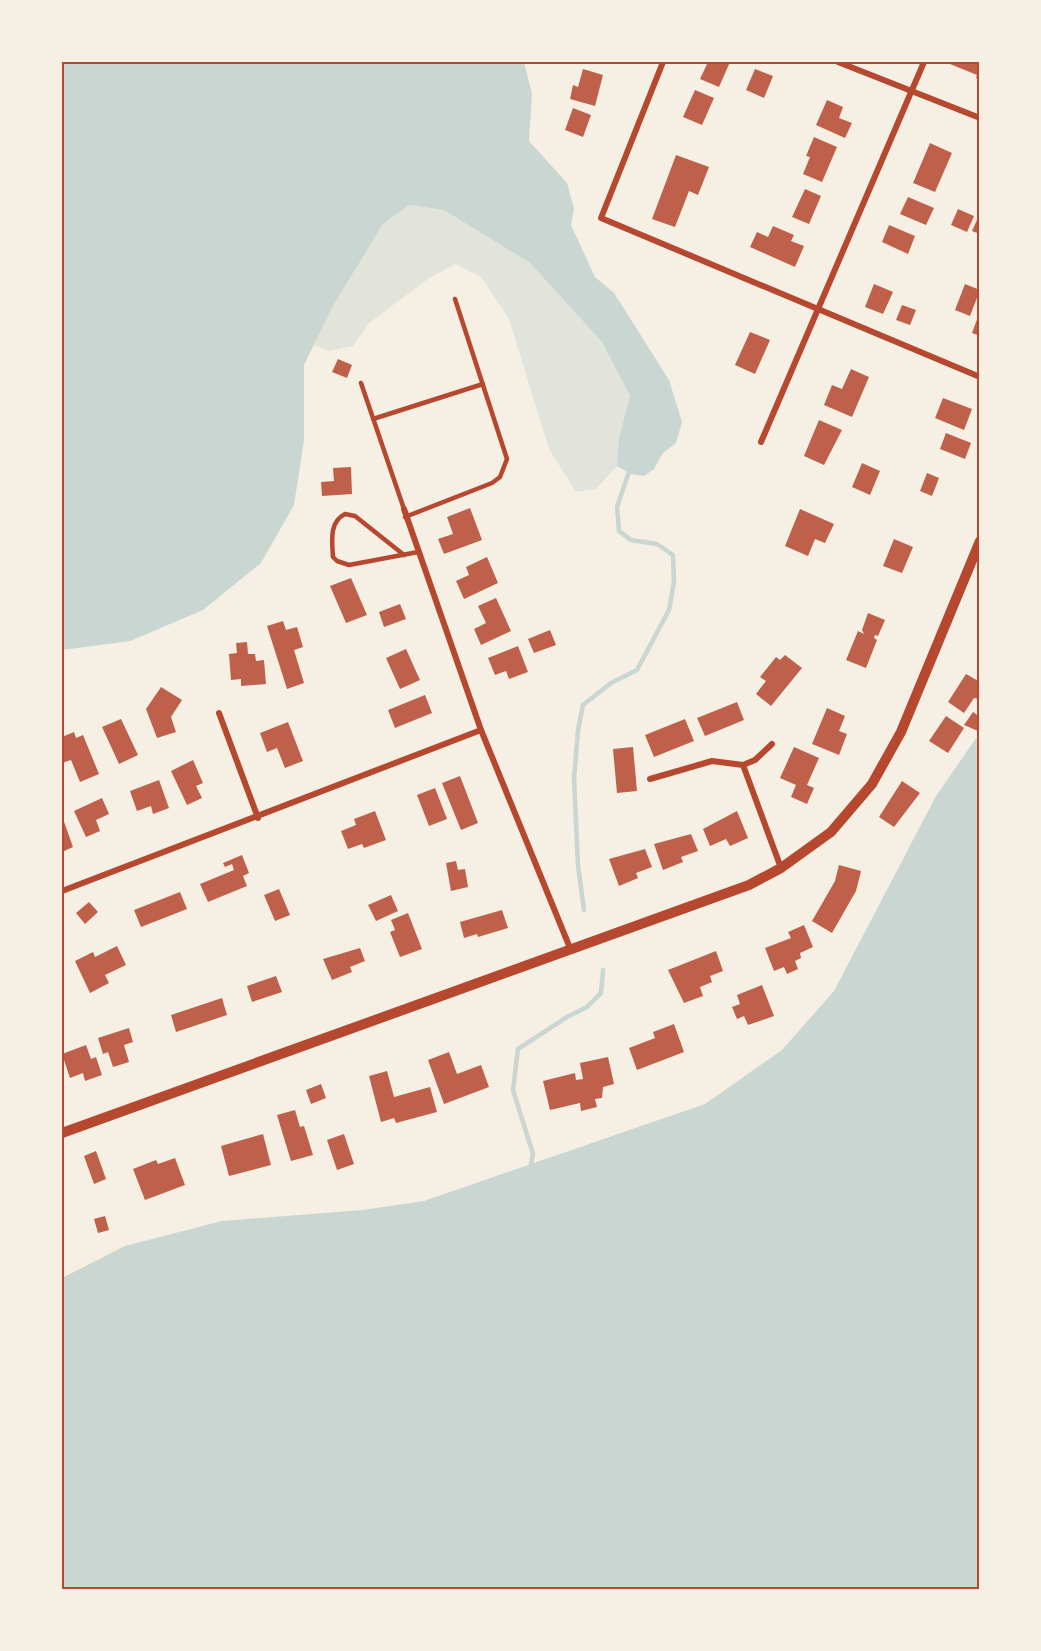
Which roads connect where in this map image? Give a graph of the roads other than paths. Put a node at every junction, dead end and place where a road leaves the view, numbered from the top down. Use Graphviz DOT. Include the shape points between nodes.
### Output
graph roads {
  1 [pos="663,62"];
  2 [pos="838,62"];
  3 [pos="924,62"];
  4 [pos="912,91"];
  5 [pos="980,118"];
  6 [pos="455,298"];
  7 [pos="819,310"];
  8 [pos="980,377"];
  9 [pos="361,383"];
  10 [pos="483,384"];
  11 [pos="373,419"];
  12 [pos="761,442"];
  13 [pos="404,509"];
  14 [pos="405,517"];
  15 [pos="980,541"];
  16 [pos="418,552"];
  17 [pos="404,555"];
  18 [pos="219,713"];
  19 [pos="480,730"];
  20 [pos="772,744"];
  21 [pos="743,765"];
  22 [pos="650,779"];
  23 [pos="258,818"];
  24 [pos="781,868"];
  25 [pos="62,891"];
  26 [pos="570,948"];
  27 [pos="62,1133"];
  1 -- 7 [label="street" via="601,218"];
  2 -- 4 [label="street"];
  3 -- 4 [label="street"];
  4 -- 5 [label="street"];
  4 -- 7 [label="street"];
  6 -- 10 [label="lane"];
  7 -- 8 [label="street"];
  7 -- 12 [label="street"];
  9 -- 11 [label="lane"];
  10 -- 11 [label="lane"];
  10 -- 14 [label="lane" via="507,459 506,468 492,483"];
  11 -- 13 [label="lane"];
  13 -- 14 [label="street"];
  14 -- 16 [label="street"];
  15 -- 24 [label="street" via="901,732 872,784 831,832"];
  16 -- 17 [label="lane"];
  16 -- 19 [label="street"];
  17 -- 17 [label="lane" via="342,564 333,557 334,523 345,514 355,516"];
  18 -- 23 [label="street"];
  19 -- 23 [label="street"];
  19 -- 26 [label="street"];
  20 -- 21 [label="street"];
  21 -- 22 [label="street" via="712,761"];
  21 -- 24 [label="street"];
  23 -- 25 [label="street"];
  24 -- 26 [label="street" via="749,885"];
  26 -- 27 [label="street"];
}
